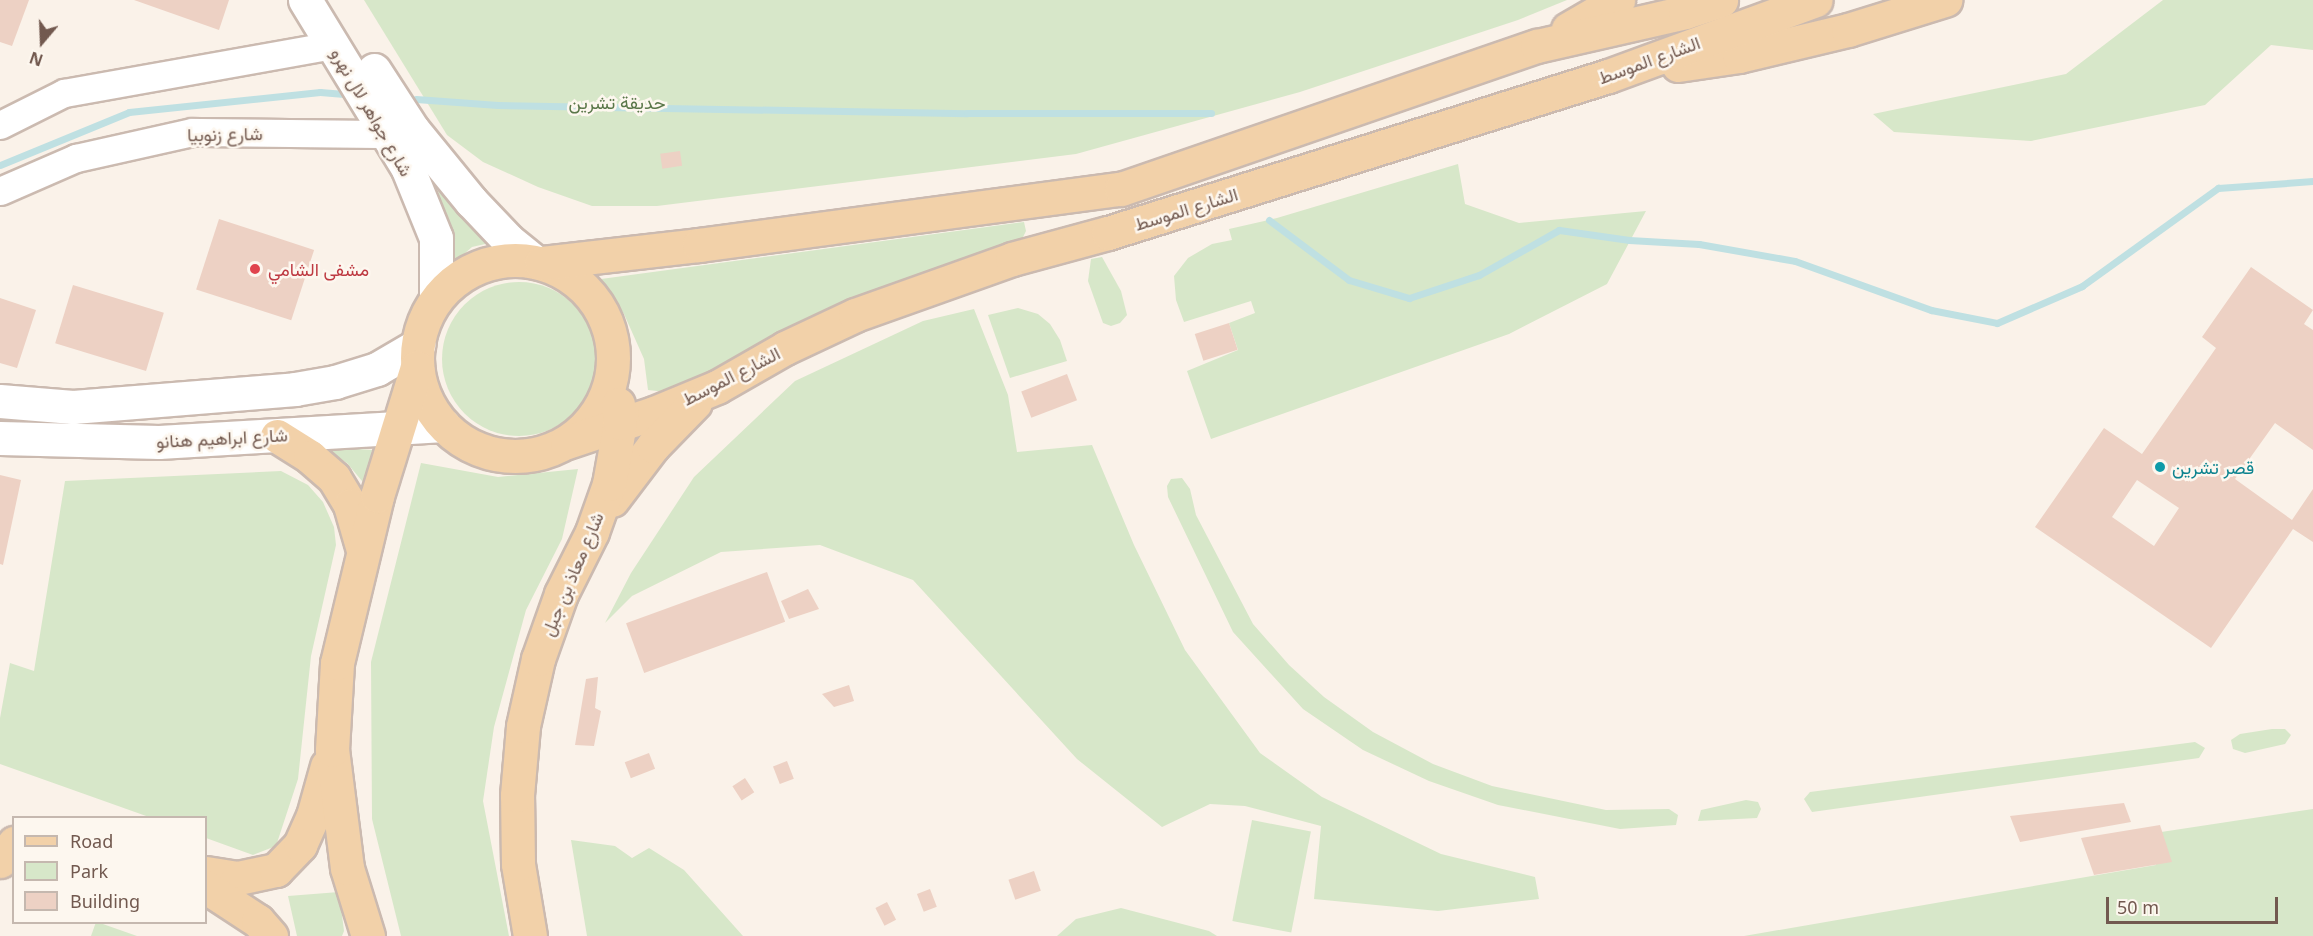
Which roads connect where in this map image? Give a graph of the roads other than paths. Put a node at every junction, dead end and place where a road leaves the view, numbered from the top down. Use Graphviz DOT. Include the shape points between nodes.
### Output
graph roads {
  1 [pos="305,0"];
  2 [pos="330,0"];
  3 [pos="1618,0"];
  4 [pos="1721,0"];
  5 [pos="1816,0"];
  6 [pos="1945,0"];
  7 [pos="334,45"];
  8 [pos="1537,46"];
  9 [pos="1608,76"];
  10 [pos="0,125"];
  11 [pos="387,134"];
  12 [pos="0,191"];
  13 [pos="537,262"];
  14 [pos="436,299"];
  15 [pos="614,355"];
  16 [pos="418,356"];
  17 [pos="717,387"];
  18 [pos="0,401"];
  19 [pos="620,423"];
  20 [pos="443,424"];
  21 [pos="397,428"];
  22 [pos="277,436"];
  23 [pos="0,438"];
  24 [pos="567,442"];
  25 [pos="592,532"];
  26 [pos="364,551"];
  27 [pos="332,750"];
  28 [pos="12,846"];
  29 [pos="0,861"];
  30 [pos="207,873"];
  31 [pos="207,888"];
  32 [pos="271,936"];
  33 [pos="368,936"];
  34 [pos="530,936"];
  1 -- 7 [label="main road, شارع جواهر لال نهرو"];
  2 -- 13 [label="main road, شارع جواهر لال نهرو" via="413,130 471,201 508,240"];
  3 -- 8 [label="main road"];
  4 -- 8 [label="main road, الشارع الموسط"];
  5 -- 9 [label="main road, الشارع الموسط"];
  6 -- 9 [label="main road" via="1848,30 1739,56"];
  7 -- 10 [label="street" via="64,93"];
  7 -- 11 [label="main road, شارع جواهر لال نهرو"];
  8 -- 13 [label="main road, الشارع الموسط" via="1121,189 711,244"];
  9 -- 17 [label="main road, الشارع الموسط" via="1120,230 1012,259 855,315 785,348"];
  11 -- 12 [label="street, شارع زنوبيا" via="192,132 76,158"];
  11 -- 14 [label="main road, شارع جواهر لال نهرو" via="408,169 436,238"];
  13 -- 14 [label="main road" via="512,260 483,265 457,278"];
  13 -- 15 [label="main road" via="570,276 593,297 608,325"];
  14 -- 16 [label="main road" via="424,321"];
  15 -- 19 [label="main road, شارع معاذ بن جبل"];
  15 -- 24 [label="main road" via="611,381 602,405 587,426"];
  16 -- 18 [label="main road" via="335,382 295,389 73,408"];
  16 -- 20 [label="main road" via="426,398"];
  16 -- 21 [label="main road"];
  17 -- 19 [label="main road, الشارع الموسط"];
  17 -- 25 [label="main road" via="689,407 653,446 620,487"];
  19 -- 24 [label="main road, الشارع الموسط"];
  19 -- 25 [label="main road, شارع معاذ بن جبل" via="609,484"];
  20 -- 21 [label="main road, شارع ابراهيم هنانو"];
  20 -- 24 [label="main road" via="464,441 489,452 516,456 542,453"];
  21 -- 22 [label="main road, شارع ابراهيم هنانو"];
  21 -- 26 [label="main road"];
  22 -- 23 [label="main road, شارع ابراهيم هنانو" via="159,442"];
  22 -- 26 [label="main road" via="334,478 350,505"];
  25 -- 34 [label="main road, شارع معاذ بن جبل" via="561,594 538,659 523,726 517,795 518,864"];
  26 -- 27 [label="main road" via="337,663"];
  27 -- 30 [label="main road" via="313,816 300,845 276,870 238,878"];
  27 -- 33 [label="main road" via="347,868"];
  28 -- 29 [label="main road"];
  31 -- 32 [label="main road" via="236,904"];
}
